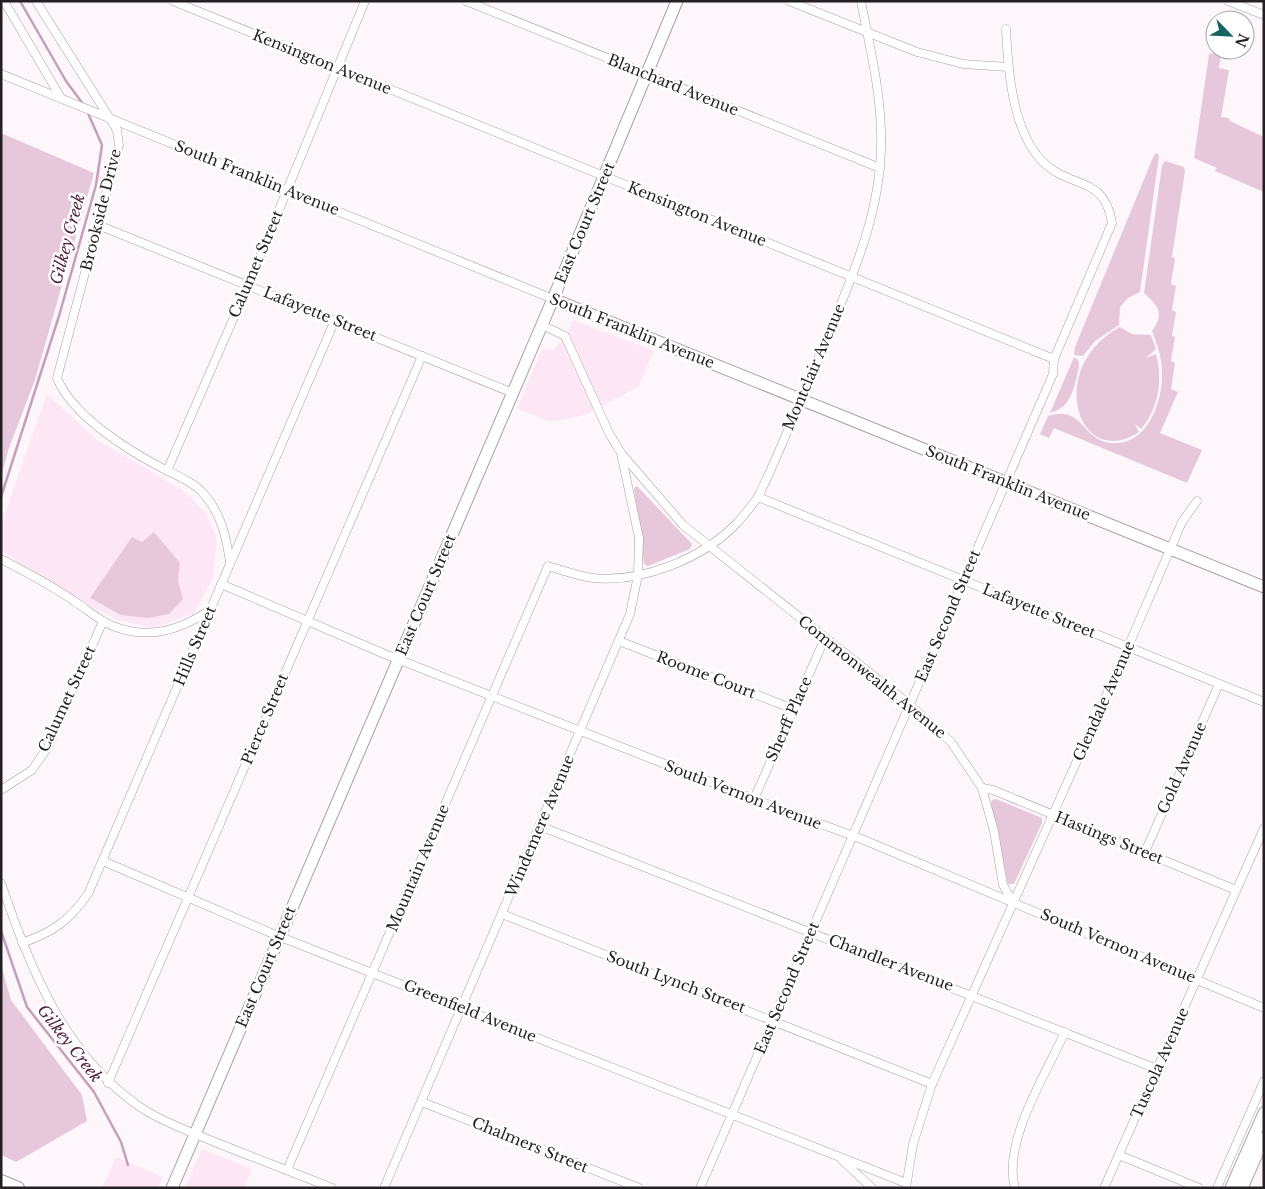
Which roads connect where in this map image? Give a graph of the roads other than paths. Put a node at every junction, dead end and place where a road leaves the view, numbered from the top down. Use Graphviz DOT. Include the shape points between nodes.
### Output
graph roads {
  1 [pos="4,1"];
  2 [pos="36,1"];
  3 [pos="173,1"];
  4 [pos="365,1"];
  5 [pos="466,1"];
  6 [pos="677,1"];
  7 [pos="789,1"];
  8 [pos="861,1"];
  9 [pos="1228,1"];
  10 [pos="1264,15"];
  11 [pos="1006,29"];
  12 [pos="867,33"];
  13 [pos="1008,67"];
  14 [pos="338,68"];
  15 [pos="1,74"];
  16 [pos="646,75"];
  17 [pos="61,98"];
  18 [pos="107,117"];
  19 [pos="880,168"];
  20 [pos="605,176"];
  21 [pos="287,190"];
  22 [pos="98,225"];
  23 [pos="852,277"];
  24 [pos="248,285"];
  25 [pos="553,299"];
  26 [pos="335,320"];
  27 [pos="542,325"];
  28 [pos="422,356"];
  29 [pos="1054,359"];
  30 [pos="513,393"];
  31 [pos="801,399"];
  32 [pos="620,453"];
  33 [pos="168,471"];
  34 [pos="1005,483"];
  35 [pos="758,497"];
  36 [pos="1197,501"];
  37 [pos="709,547"];
  38 [pos="1170,548"];
  39 [pos="1,559"];
  40 [pos="230,563"];
  41 [pos="548,566"];
  42 [pos="638,575"];
  43 [pos="963,580"];
  44 [pos="221,584"];
  45 [pos="1264,588"];
  46 [pos="210,610"];
  47 [pos="308,620"];
  48 [pos="103,621"];
  49 [pos="824,638"];
  50 [pos="619,641"];
  51 [pos="1128,648"];
  52 [pos="398,659"];
  53 [pos="1219,684"];
  54 [pos="492,695"];
  55 [pos="1264,702"];
  56 [pos="909,704"];
  57 [pos="793,709"];
  58 [pos="581,731"];
  59 [pos="982,788"];
  60 [pos="1,790"];
  61 [pos="754,799"];
  62 [pos="1053,815"];
  63 [pos="540,826"];
  64 [pos="1264,828"];
  65 [pos="852,836"];
  66 [pos="1145,852"];
  67 [pos="103,861"];
  68 [pos="1,883"];
  69 [pos="1236,890"];
  70 [pos="189,898"];
  71 [pos="1013,902"];
  72 [pos="502,914"];
  73 [pos="811,932"];
  74 [pos="278,936"];
  75 [pos="22,943"];
  76 [pos="373,972"];
  77 [pos="1197,979"];
  78 [pos="972,995"];
  79 [pos="461,1008"];
  80 [pos="1264,1008"];
  81 [pos="773,1020"];
  82 [pos="1065,1032"];
  83 [pos="1157,1069"];
  84 [pos="1264,1081"];
  85 [pos="108,1083"];
  86 [pos="932,1084"];
  87 [pos="422,1102"];
  88 [pos="1264,1113"];
  89 [pos="732,1114"];
  90 [pos="194,1134"];
  91 [pos="1264,1138"];
  92 [pos="1119,1155"];
  93 [pos="840,1158"];
  94 [pos="287,1170"];
  95 [pos="1,1180"];
  96 [pos="906,1185"];
  97 [pos="18,1188"];
  98 [pos="172,1188"];
  99 [pos="332,1188"];
  100 [pos="384,1188"];
  101 [pos="639,1188"];
  102 [pos="700,1188"];
  103 [pos="872,1188"];
  104 [pos="1015,1188"];
  105 [pos="1104,1188"];
  106 [pos="1199,1188"];
  107 [pos="1217,1188"];
  108 [pos="1231,1188"];
  109 [pos="1242,1188"];
  1 -- 17 [label="street"];
  2 -- 18 [label="street, Brookside Drive"];
  3 -- 14 [label="street, Kensington Avenue"];
  4 -- 14 [label="street, Calumet Street"];
  5 -- 16 [label="street, Blanchard Avenue"];
  6 -- 16 [label="main road, East Court Street"];
  7 -- 12 [label="street"];
  8 -- 12 [label="street, Montclair Avenue"];
  9 -- 10 [label="street"];
  11 -- 13 [label="street"];
  12 -- 13 [label="street" via="954,62"];
  12 -- 19 [label="street, Montclair Avenue" via="881,132"];
  13 -- 29 [label="street, East Second Street" via="1012,98 1039,158 1054,172 1090,186 1101,194 1109,206 1112,224"];
  14 -- 20 [label="street, Kensington Avenue"];
  14 -- 21 [label="street, Calumet Street"];
  15 -- 17 [label="street, South Franklin Avenue"];
  16 -- 19 [label="street, Blanchard Avenue"];
  16 -- 20 [label="main road, East Court Street"];
  17 -- 18 [label="street, South Franklin Avenue"];
  18 -- 21 [label="street, South Franklin Avenue"];
  18 -- 22 [label="street, Brookside Drive" via="117,130 119,145"];
  19 -- 23 [label="street, Montclair Avenue" via="867,239"];
  20 -- 23 [label="street, Kensington Avenue"];
  20 -- 25 [label="main road, East Court Street"];
  21 -- 24 [label="street, Calumet Street"];
  21 -- 25 [label="street, South Franklin Avenue"];
  22 -- 24 [label="street, Lafayette Street"];
  22 -- 33 [label="street, Brookside Drive" via="57,378 62,389 96,426 131,451"];
  23 -- 29 [label="street, Kensington Avenue"];
  23 -- 31 [label="street, Montclair Avenue"];
  24 -- 26 [label="street, Lafayette Street"];
  24 -- 33 [label="street, Calumet Street"];
  25 -- 27 [label="main road, East Court Street"];
  25 -- 31 [label="main road, South Franklin Avenue"];
  26 -- 28 [label="street, Lafayette Street"];
  26 -- 40 [label="street, Hills Street"];
  27 -- 30 [label="main road, East Court Street"];
  27 -- 32 [label="street, Commonwealth Avenue" via="565,336"];
  28 -- 30 [label="street, Lafayette Street"];
  28 -- 47 [label="street, Pierce Street"];
  29 -- 34 [label="street, East Second Street" via="1053,374"];
  30 -- 52 [label="main road, East Court Street"];
  31 -- 34 [label="main road, South Franklin Avenue"];
  31 -- 35 [label="street, Montclair Avenue"];
  32 -- 37 [label="street, Commonwealth Avenue" via="683,525"];
  32 -- 42 [label="street, Windemere Avenue" via="639,538"];
  33 -- 40 [label="street" via="202,491 217,511 226,535"];
  34 -- 38 [label="main road, South Franklin Avenue"];
  34 -- 43 [label="street, East Second Street"];
  35 -- 37 [label="street, Montclair Avenue" via="736,524"];
  35 -- 43 [label="street, Lafayette Street"];
  36 -- 38 [label="street, Glendale Avenue" via="1182,522"];
  37 -- 42 [label="street, Montclair Avenue"];
  37 -- 49 [label="street, Commonwealth Avenue"];
  38 -- 45 [label="main road, South Franklin Avenue"];
  38 -- 51 [label="street, Glendale Avenue"];
  39 -- 48 [label="street" via="39,579"];
  40 -- 44 [label="street, Hills Street"];
  41 -- 42 [label="street, Montclair Avenue" via="593,578"];
  41 -- 54 [label="street, Mountain Avenue"];
  42 -- 50 [label="street, Windemere Avenue" via="630,614"];
  43 -- 51 [label="street, Lafayette Street"];
  43 -- 56 [label="street, East Second Street"];
  44 -- 46 [label="street, Hills Street"];
  44 -- 47 [label="street, South Vernon Avenue"];
  46 -- 48 [label="street" via="191,623 165,631 137,633"];
  46 -- 67 [label="street, Hills Street"];
  47 -- 52 [label="street, South Vernon Avenue"];
  47 -- 70 [label="street, Pierce Street"];
  48 -- 60 [label="street, Calumet Street" via="48,747 32,770"];
  49 -- 56 [label="street, Commonwealth Avenue"];
  49 -- 57 [label="street, Sherff Place"];
  50 -- 57 [label="street, Roome Court"];
  50 -- 58 [label="street, Windemere Avenue"];
  51 -- 53 [label="street, Lafayette Street"];
  51 -- 62 [label="street, Glendale Avenue"];
  52 -- 54 [label="street, South Vernon Avenue"];
  52 -- 74 [label="main road, East Court Street"];
  53 -- 55 [label="street, Lafayette Street"];
  53 -- 66 [label="street, Gold Avenue"];
  54 -- 58 [label="street, South Vernon Avenue"];
  54 -- 76 [label="street, Mountain Avenue"];
  56 -- 59 [label="street, Commonwealth Avenue" via="951,742"];
  56 -- 65 [label="street, East Second Street"];
  57 -- 61 [label="street, Sherff Place"];
  58 -- 61 [label="street, South Vernon Avenue"];
  58 -- 63 [label="street, Windemere Avenue"];
  59 -- 62 [label="street, Hastings Street"];
  59 -- 71 [label="street, Commonwealth Avenue" via="994,831 1003,885"];
  61 -- 65 [label="street, South Vernon Avenue"];
  62 -- 66 [label="street, Hastings Street"];
  62 -- 71 [label="street, Glendale Avenue"];
  63 -- 72 [label="street, Windemere Avenue"];
  63 -- 73 [label="street, Chandler Avenue"];
  64 -- 69 [label="street, Tuscola Avenue"];
  65 -- 71 [label="street, South Vernon Avenue"];
  65 -- 73 [label="street, East Second Street"];
  66 -- 69 [label="street, Hastings Street"];
  67 -- 70 [label="street, Greenfield Avenue"];
  67 -- 75 [label="street, Hills Street" via="88,894 74,914 47,934"];
  68 -- 75 [label="street"];
  69 -- 77 [label="street, Tuscola Avenue"];
  70 -- 74 [label="street, Greenfield Avenue"];
  70 -- 85 [label="street, Pierce Street"];
  71 -- 77 [label="street, South Vernon Avenue"];
  71 -- 78 [label="street"];
  72 -- 79 [label="street, Windemere Avenue"];
  72 -- 81 [label="street, South Lynch Street"];
  73 -- 78 [label="street, Chandler Avenue"];
  73 -- 81 [label="street, East Second Street"];
  74 -- 76 [label="street, Greenfield Avenue"];
  74 -- 90 [label="main road, East Court Street"];
  75 -- 85 [label="street" via="51,1007 70,1038"];
  76 -- 79 [label="street, Greenfield Avenue"];
  76 -- 94 [label="street, Mountain Avenue"];
  77 -- 80 [label="street, South Vernon Avenue"];
  77 -- 83 [label="street, Tuscola Avenue"];
  78 -- 82 [label="street, Chandler Avenue"];
  78 -- 86 [label="street"];
  79 -- 87 [label="street, Windemere Avenue"];
  79 -- 89 [label="street, Greenfield Avenue"];
  81 -- 86 [label="street, South Lynch Street"];
  81 -- 89 [label="street, East Second Street"];
  82 -- 83 [label="street, Chandler Avenue"];
  82 -- 104 [label="street" via="1018,1133 1012,1158"];
  83 -- 92 [label="street, Tuscola Avenue"];
  84 -- 107 [label="street"];
  85 -- 90 [label="street" via="144,1109"];
  86 -- 96 [label="street" via="913,1144"];
  87 -- 100 [label="street, Windemere Avenue"];
  87 -- 101 [label="street, Chalmers Street"];
  88 -- 108 [label="main road"];
  89 -- 93 [label="street, Greenfield Avenue"];
  89 -- 102 [label="street, East Second Street"];
  90 -- 94 [label="street"];
  90 -- 98 [label="main road, East Court Street"];
  91 -- 109 [label="main road"];
  92 -- 105 [label="street, Tuscola Avenue"];
  92 -- 106 [label="street"];
  93 -- 96 [label="street, Greenfield Avenue"];
  93 -- 103 [label="street, Greenfield Avenue"];
  94 -- 99 [label="street"];
  95 -- 97 [label="main road"];
}
